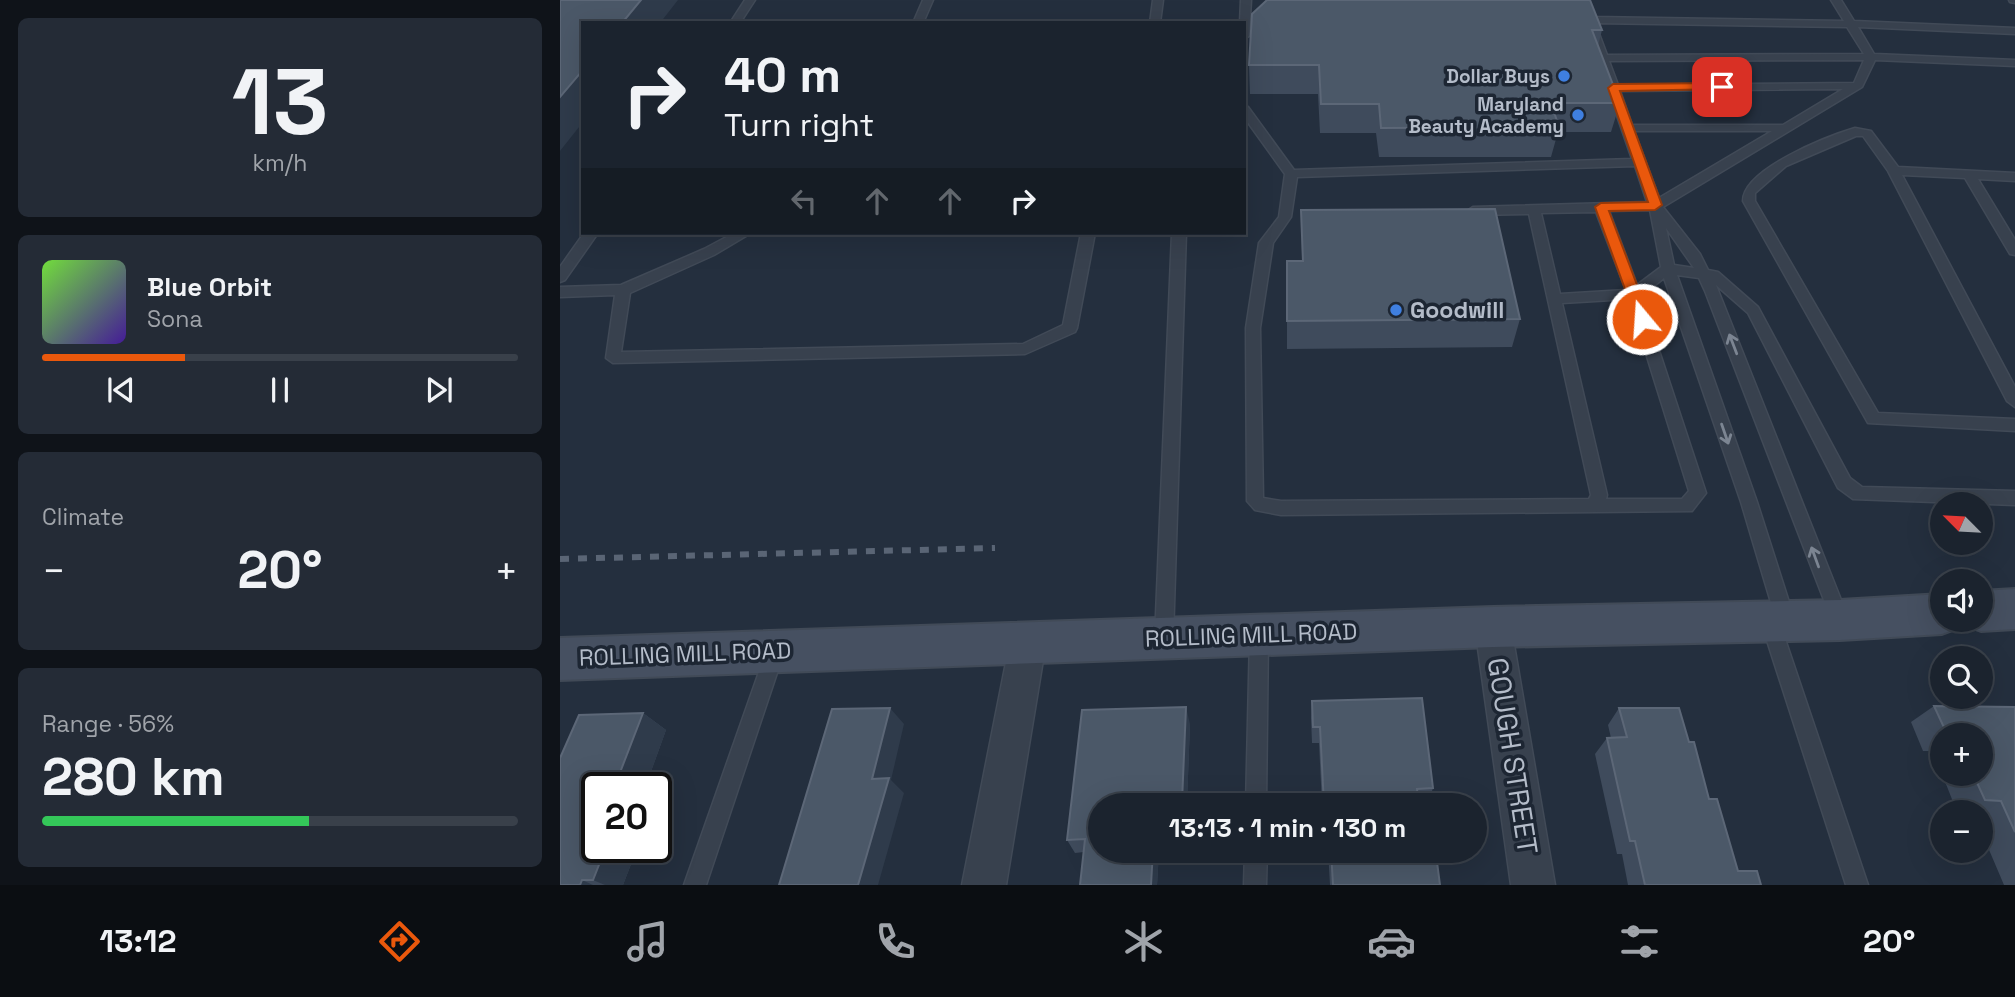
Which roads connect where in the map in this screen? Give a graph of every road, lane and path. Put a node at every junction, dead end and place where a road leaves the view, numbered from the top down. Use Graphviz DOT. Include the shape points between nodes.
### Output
graph roads {
  1 [pos="750,0"];
  2 [pos="928,0"];
  3 [pos="1158,0"];
  4 [pos="1246,0"];
  5 [pos="1582,0"];
  6 [pos="1836,0"];
  7 [pos="1589,20"];
  8 [pos="736,21"];
  9 [pos="919,21"];
  10 [pos="1155,21"];
  11 [pos="1245,21"];
  12 [pos="1850,24"];
  13 [pos="2015,31"];
  14 [pos="1871,57"];
  15 [pos="1603,58"];
  16 [pos="2015,63"];
  17 [pos="1858,86"];
  18 [pos="1613,88"];
  19 [pos="1246,112"];
  20 [pos="1628,128"];
  21 [pos="1786,128"];
  22 [pos="1640,162"];
  23 [pos="1894,171"];
  24 [pos="1291,174"];
  25 [pos="1969,175"];
  26 [pos="2015,177"];
  27 [pos="1655,205"];
  28 [pos="1601,207"];
  29 [pos="1534,209"];
  30 [pos="1465,212"];
  31 [pos="590,235"];
  32 [pos="740,235"];
  33 [pos="1088,235"];
  34 [pos="1179,235"];
  35 [pos="2015,251"];
  36 [pos="1668,270"];
  37 [pos="1703,271"];
  38 [pos="560,277"];
  39 [pos="623,290"];
  40 [pos="560,292"];
  41 [pos="1634,294"];
  42 [pos="1554,299"];
  43 [pos="2015,401"];
  44 [pos="2015,425"];
  45 [pos="2015,498"];
  46 [pos="1595,506"];
  47 [pos="2015,609"];
  48 [pos="1993,610"];
  49 [pos="1930,615"];
  50 [pos="1840,620"];
  51 [pos="1778,622"];
  52 [pos="1493,627"];
  53 [pos="1259,634"];
  54 [pos="1164,638"];
  55 [pos="1028,642"];
  56 [pos="776,650"];
  57 [pos="560,659"];
  58 [pos="1256,793"];
  59 [pos="1256,863"];
  60 [pos="695,885"];
  61 [pos="984,885"];
  62 [pos="1255,885"];
  63 [pos="1532,885"];
  64 [pos="1857,885"];
  1 -- 8 [label="lane"];
  2 -- 9 [label="lane"];
  3 -- 10 [label="lane"];
  4 -- 11 [label="lane"];
  5 -- 7 [label="lane"];
  6 -- 12 [label="lane"];
  7 -- 12 [label="lane"];
  7 -- 15 [label="lane"];
  12 -- 13 [label="lane"];
  12 -- 14 [label="lane"];
  14 -- 15 [label="lane"];
  14 -- 16 [label="lane"];
  14 -- 17 [label="lane"];
  15 -- 18 [label="lane"];
  17 -- 18 [label="lane"];
  17 -- 21 [label="lane"];
  18 -- 20 [label="lane"];
  19 -- 24 [label="lane"];
  20 -- 21 [label="lane"];
  20 -- 22 [label="lane"];
  21 -- 27 [label="lane"];
  22 -- 24 [label="lane"];
  22 -- 27 [label="lane"];
  23 -- 25 [label="lane"];
  23 -- 43 [label="lane"];
  23 -- 44 [label="lane" via="1867,134 1855,132 1782,163 1748,196 1872,419"];
  24 -- 46 [label="lane" via="1292,217 1266,243 1253,328 1255,501 1281,508"];
  25 -- 26 [label="lane"];
  25 -- 35 [label="lane"];
  27 -- 28 [label="lane"];
  27 -- 36 [label="lane"];
  27 -- 37 [label="lane"];
  28 -- 29 [label="lane"];
  28 -- 41 [label="lane"];
  29 -- 30 [label="lane"];
  29 -- 42 [label="lane"];
  31 -- 38 [label="lane"];
  32 -- 39 [label="lane"];
  33 -- 39 [label="lane" via="1070,328 1025,349 612,358"];
  34 -- 54 [label="lane"];
  36 -- 37 [label="lane"];
  36 -- 41 [label="lane"];
  36 -- 51 [label="lane, one-way" via="1749,502"];
  37 -- 45 [label="lane" via="1753,310 1851,490 1859,494"];
  50 -- 37 [label="lane, one-way"];
  39 -- 40 [label="lane"];
  41 -- 42 [label="lane"];
  41 -- 46 [label="lane" via="1698,493 1686,506"];
  42 -- 46 [label="lane" via="1599,495"];
  47 -- 48 [label="street"];
  49 -- 50 [label="street, ROLLING MILL ROAD"];
  50 -- 51 [label="street, ROLLING MILL ROAD"];
  51 -- 52 [label="street, ROLLING MILL ROAD"];
  51 -- 64 [label="lane"];
  52 -- 53 [label="street, ROLLING MILL ROAD"];
  52 -- 63 [label="street, GOUGH STREET"];
  53 -- 54 [label="street, ROLLING MILL ROAD"];
  53 -- 58 [label="lane"];
  54 -- 55 [label="street, ROLLING MILL ROAD"];
  55 -- 56 [label="street, ROLLING MILL ROAD"];
  55 -- 61 [label="street"];
  56 -- 57 [label="street, ROLLING MILL ROAD"];
  56 -- 60 [label="lane"];
  59 -- 62 [label="lane"];
}
